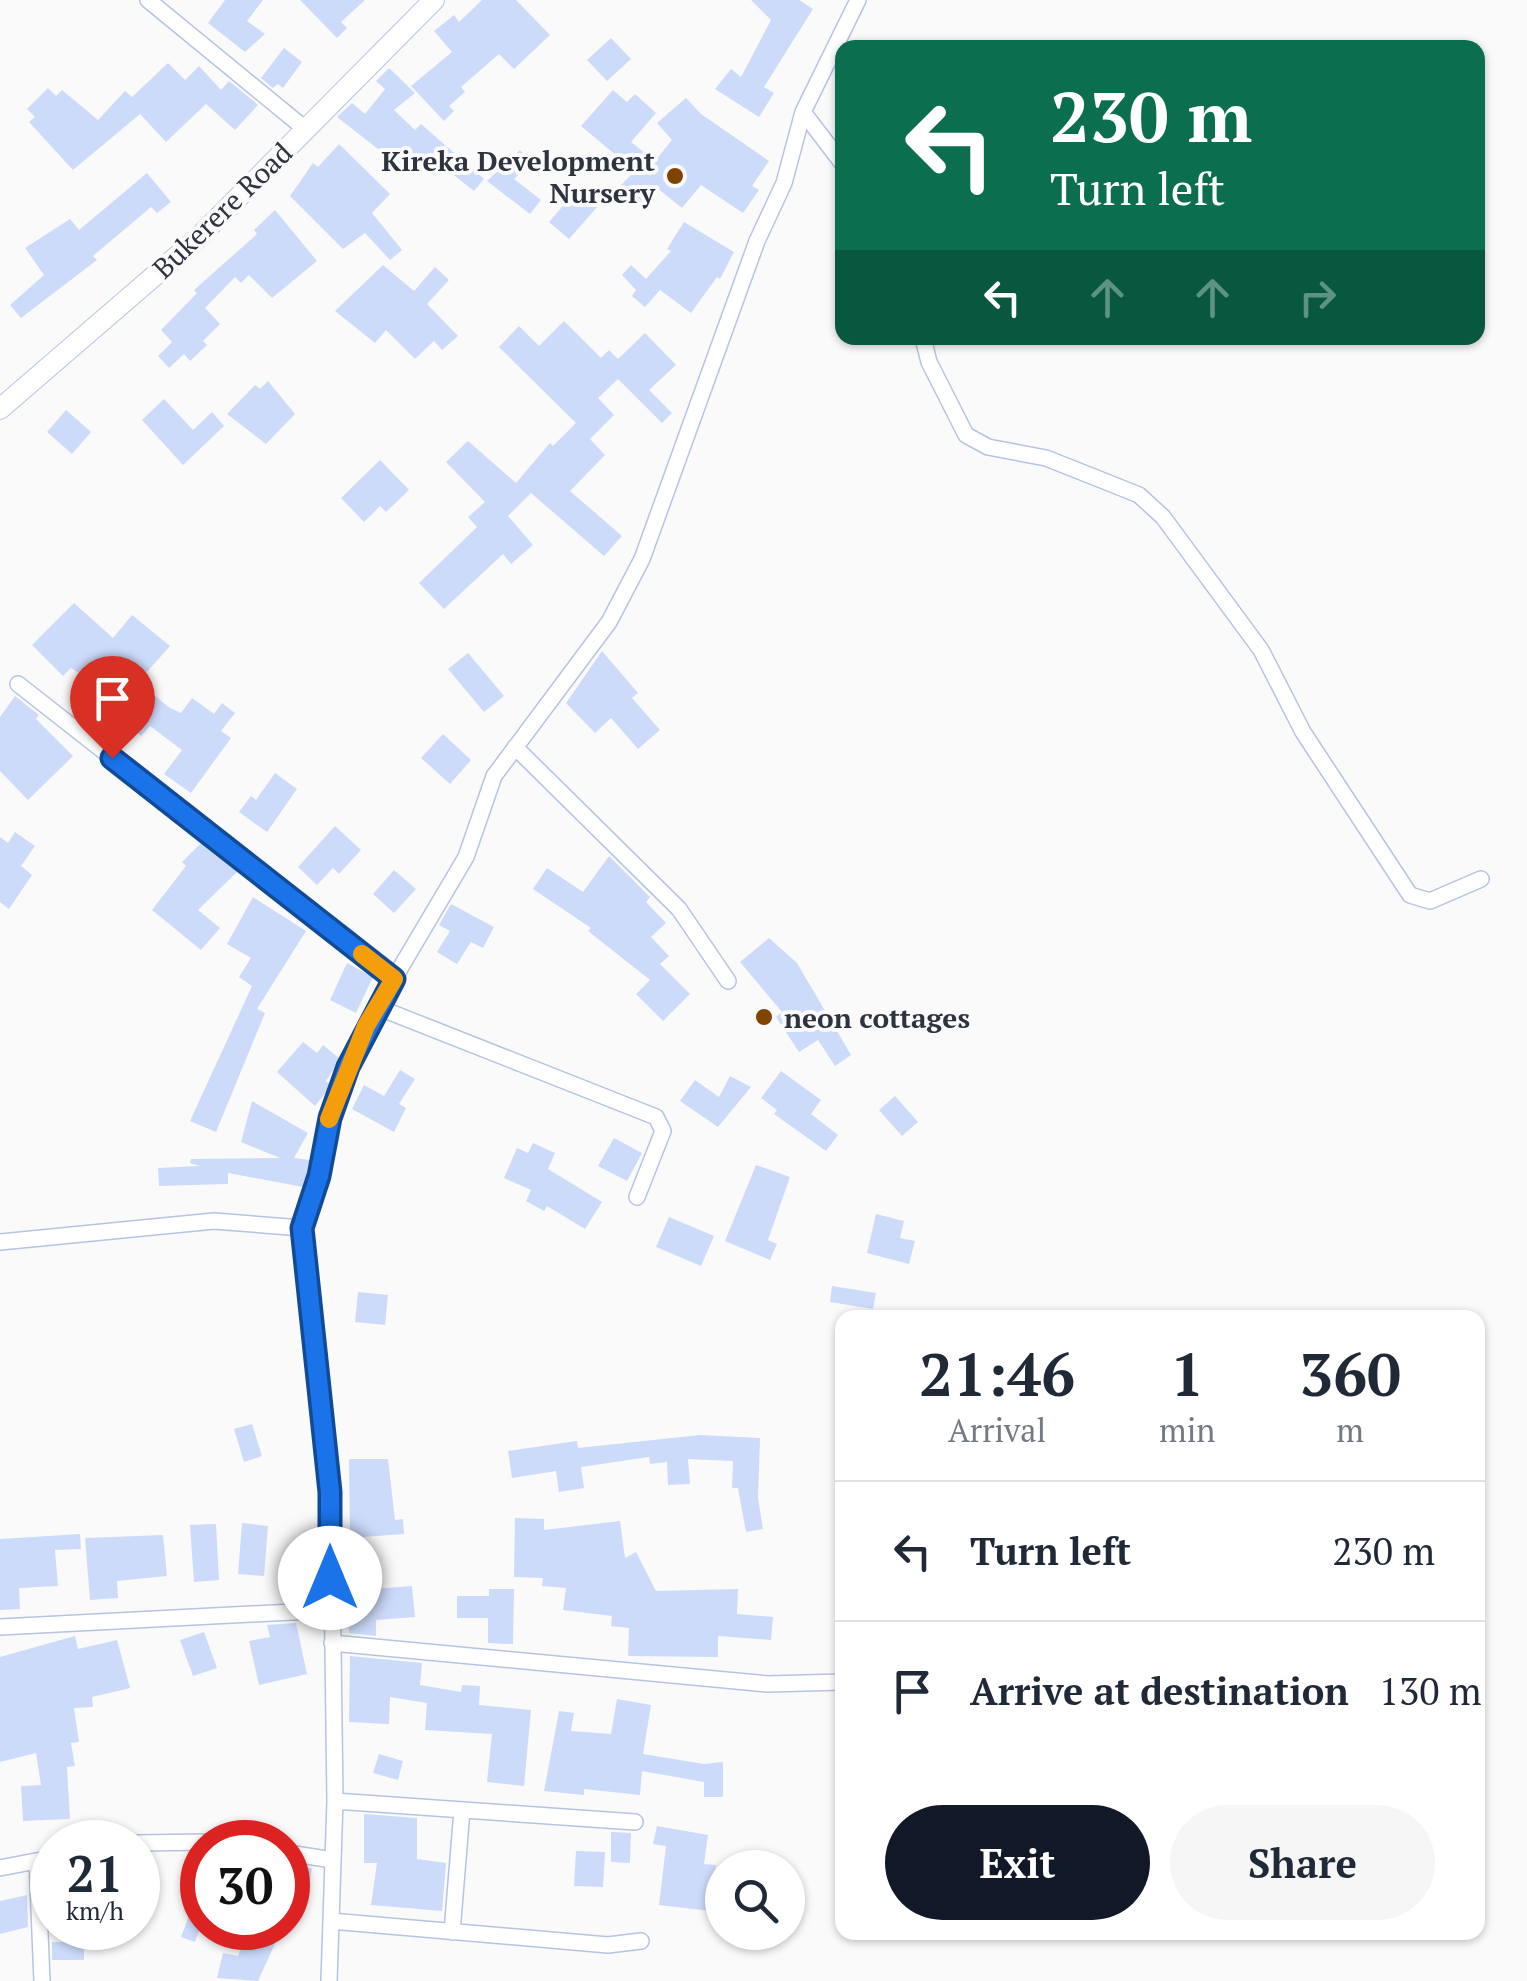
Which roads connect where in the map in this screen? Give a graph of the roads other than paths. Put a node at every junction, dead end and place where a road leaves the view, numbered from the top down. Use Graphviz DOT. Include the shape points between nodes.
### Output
graph roads {
  1 [pos="148,0"];
  2 [pos="434,0"];
  3 [pos="858,0"];
  4 [pos="838,40"];
  5 [pos="835,47"];
  6 [pos="803,112"];
  7 [pos="304,128"];
  8 [pos="835,154"];
  9 [pos="925,345"];
  10 [pos="0,409"];
  11 [pos="18,684"];
  12 [pos="514,747"];
  13 [pos="1481,879"];
  14 [pos="394,979"];
  15 [pos="728,981"];
  16 [pos="377,1008"];
  17 [pos="637,1197"];
  18 [pos="302,1228"];
  19 [pos="0,1242"];
  20 [pos="331,1610"];
  21 [pos="0,1627"];
  22 [pos="332,1643"];
  23 [pos="835,1682"];
  24 [pos="335,1802"];
  25 [pos="462,1810"];
  26 [pos="635,1822"];
  27 [pos="310,1856"];
  28 [pos="333,1860"];
  29 [pos="30,1863"];
  30 [pos="0,1868"];
  31 [pos="331,1921"];
  32 [pos="452,1932"];
  33 [pos="641,1941"];
  34 [pos="43,1950"];
  35 [pos="42,1981"];
  36 [pos="330,1981"];
  1 -- 7 [label="street"];
  2 -- 7 [label="street, Bukerere Road"];
  3 -- 4 [label="street"];
  5 -- 6 [label="street"];
  6 -- 8 [label="street"];
  6 -- 12 [label="street" via="784,183 757,240 642,559 609,622"];
  7 -- 10 [label="street, Bukerere Road" via="196,240"];
  9 -- 13 [label="street" via="966,435 1139,495 1163,517 1262,650 1303,732 1410,895 1430,901"];
  11 -- 14 [label="street"];
  12 -- 14 [label="street" via="494,776 466,857"];
  12 -- 15 [label="street" via="679,909"];
  14 -- 16 [label="street"];
  16 -- 17 [label="street" via="656,1117 662,1131"];
  16 -- 18 [label="street" via="330,1118"];
  18 -- 19 [label="street" via="214,1221"];
  18 -- 20 [label="street" via="330,1492"];
  20 -- 21 [label="street"];
  20 -- 22 [label="street"];
  22 -- 23 [label="street" via="768,1684"];
  22 -- 24 [label="street"];
  24 -- 25 [label="street"];
  24 -- 28 [label="street"];
  25 -- 26 [label="street"];
  25 -- 32 [label="street"];
  27 -- 28 [label="street"];
  28 -- 31 [label="street"];
  29 -- 30 [label="street"];
  31 -- 32 [label="street"];
  31 -- 36 [label="street"];
  32 -- 33 [label="street" via="608,1945"];
  34 -- 35 [label="street"];
}
